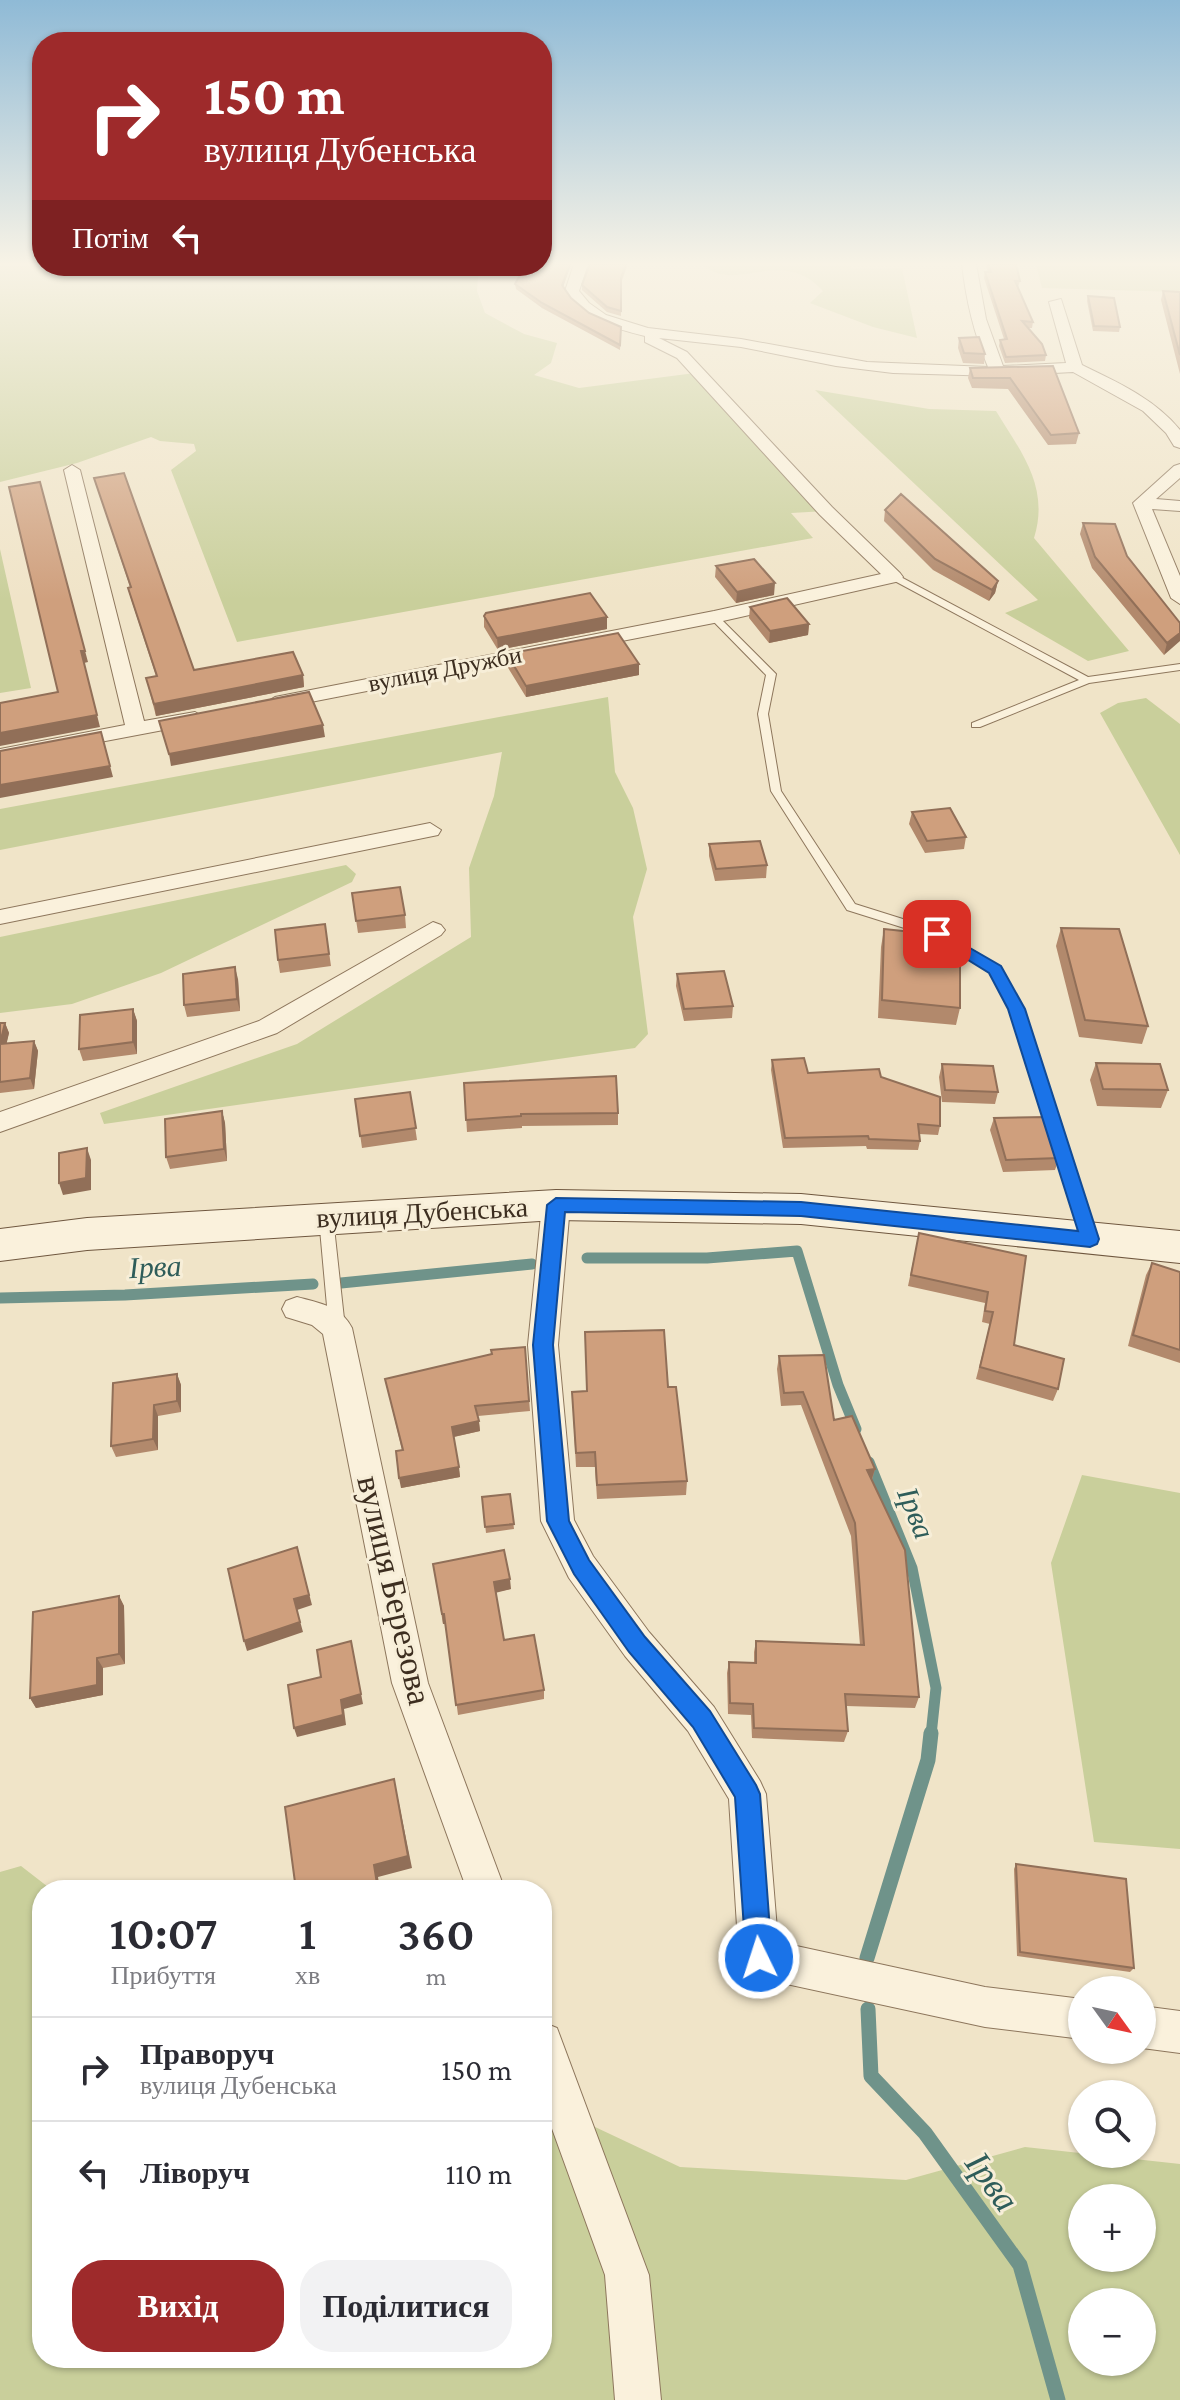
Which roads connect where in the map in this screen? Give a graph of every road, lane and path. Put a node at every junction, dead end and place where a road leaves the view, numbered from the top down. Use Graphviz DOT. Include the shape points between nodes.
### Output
graph roads {
  1 [pos="701,376"];
  2 [pos="1092,376"];
  3 [pos="1180,443"];
  4 [pos="1180,469"];
  5 [pos="72,470"];
  6 [pos="1141,503"];
  7 [pos="1180,506"];
  8 [pos="894,577"];
  9 [pos="1180,598"];
  10 [pos="714,617"];
  11 [pos="1180,667"];
  12 [pos="1087,680"];
  13 [pos="261,705"];
  14 [pos="214,714"];
  15 [pos="976,725"];
  16 [pos="136,730"];
  17 [pos="0,755"];
  18 [pos="430,830"];
  19 [pos="0,917"];
  20 [pos="433,930"];
  21 [pos="0,1122"];
  22 [pos="556,1205"];
  23 [pos="326,1217"];
  24 [pos="1090,1239"];
  25 [pos="0,1245"];
  26 [pos="1180,1247"];
  27 [pos="297,1309"];
  28 [pos="337,1328"];
  29 [pos="482,1880"];
  30 [pos="1068,2017"];
  31 [pos="1156,2029"];
  32 [pos="1180,2032"];
  33 [pos="552,2070"];
  34 [pos="638,2400"];
  1 -- 8 [label="street"];
  2 -- 3 [label="street" via="1129,395 1174,430"];
  4 -- 6 [label="street"];
  5 -- 16 [label="street"];
  6 -- 7 [label="street"];
  6 -- 9 [label="street"];
  8 -- 10 [label="street, вулиця Дружби"];
  8 -- 12 [label="lane"];
  10 -- 13 [label="street, вулиця Дружби"];
  10 -- 24 [label="lane" via="771,674 763,714 776,791 851,907 937,934 995,969 1016,1009"];
  11 -- 12 [label="lane"];
  12 -- 15 [label="lane"];
  14 -- 16 [label="street"];
  16 -- 17 [label="street"];
  18 -- 19 [label="street"];
  20 -- 21 [label="street" via="268,1027"];
  22 -- 23 [label="main road, вулиця Дубенська"];
  22 -- 24 [label="main road, вулиця Дубенська" via="801,1209"];
  22 -- 30 [label="street" via="543,1345 558,1521 581,1567 701,1719 747,1794 759,1958 985,2007"];
  23 -- 25 [label="main road, вулиця Дубенська"];
  23 -- 28 [label="lane"];
  24 -- 26 [label="main road, вулиця Дубенська"];
  27 -- 28 [label="street" via="321,1315"];
  28 -- 29 [label="street, вулиця Березова" via="410,1683"];
  31 -- 32 [label="street"];
  33 -- 34 [label="street" via="627,2275"];
}
